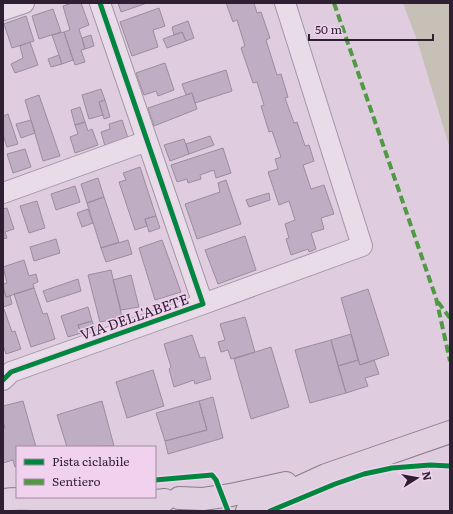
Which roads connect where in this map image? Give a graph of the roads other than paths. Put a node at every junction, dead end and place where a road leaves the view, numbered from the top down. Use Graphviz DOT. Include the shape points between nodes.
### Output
graph roads {
  1 [pos="24,3"];
  2 [pos="100,3"];
  3 [pos="285,3"];
  4 [pos="3,10"];
  5 [pos="147,141"];
  6 [pos="3,193"];
  7 [pos="203,304"];
  8 [pos="3,380"];
  9 [pos="450,432"];
  10 [pos="326,475"];
  11 [pos="3,500"];
  12 [pos="166,503"];
  13 [pos="3,507"];
  14 [pos="68,511"];
  15 [pos="197,511"];
  16 [pos="247,511"];
  1 -- 4 [label="street"];
  2 -- 5 [label="street, VIA DELL'ABETE"];
  3 -- 7 [label="street, VIA DELL'ABETE" via="362,246"];
  5 -- 6 [label="street"];
  5 -- 7 [label="street, VIA DELL'ABETE"];
  7 -- 8 [label="street, VIA DELL'ABETE" via="11,372"];
  9 -- 10 [label="main road"];
  10 -- 12 [label="main road" via="231,495"];
  10 -- 16 [label="main road"];
  11 -- 12 [label="main road" via="13,498"];
  12 -- 15 [label="main road" via="187,501"];
  13 -- 14 [label="main road"];
}
